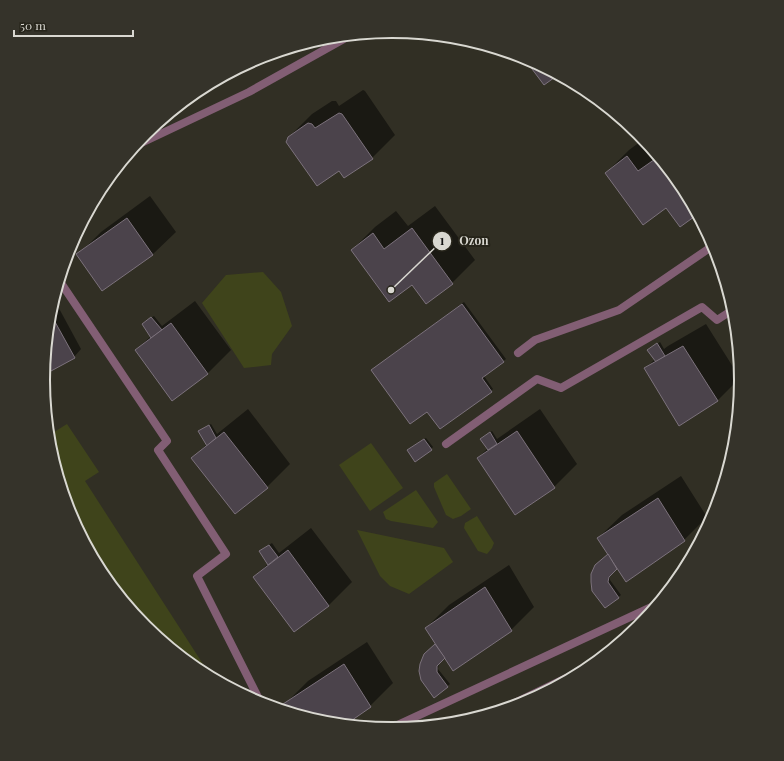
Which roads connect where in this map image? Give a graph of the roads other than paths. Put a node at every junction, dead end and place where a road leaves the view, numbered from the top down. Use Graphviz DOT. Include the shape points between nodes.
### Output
graph roads {
  1 [pos="337,43"];
  2 [pos="148,140"];
  3 [pos="708,249"];
  4 [pos="63,286"];
  5 [pos="728,313"];
  6 [pos="518,353"];
  7 [pos="446,444"];
  8 [pos="647,609"];
  9 [pos="258,696"];
  10 [pos="403,722"];
  1 -- 2 [label="street" via="249,92"];
  3 -- 6 [label="street" via="619,310 535,340"];
  4 -- 9 [label="street" via="167,441 158,450 226,554 197,576"];
  5 -- 7 [label="street" via="717,320 702,307 561,388 537,379"];
  8 -- 10 [label="street"];
}
